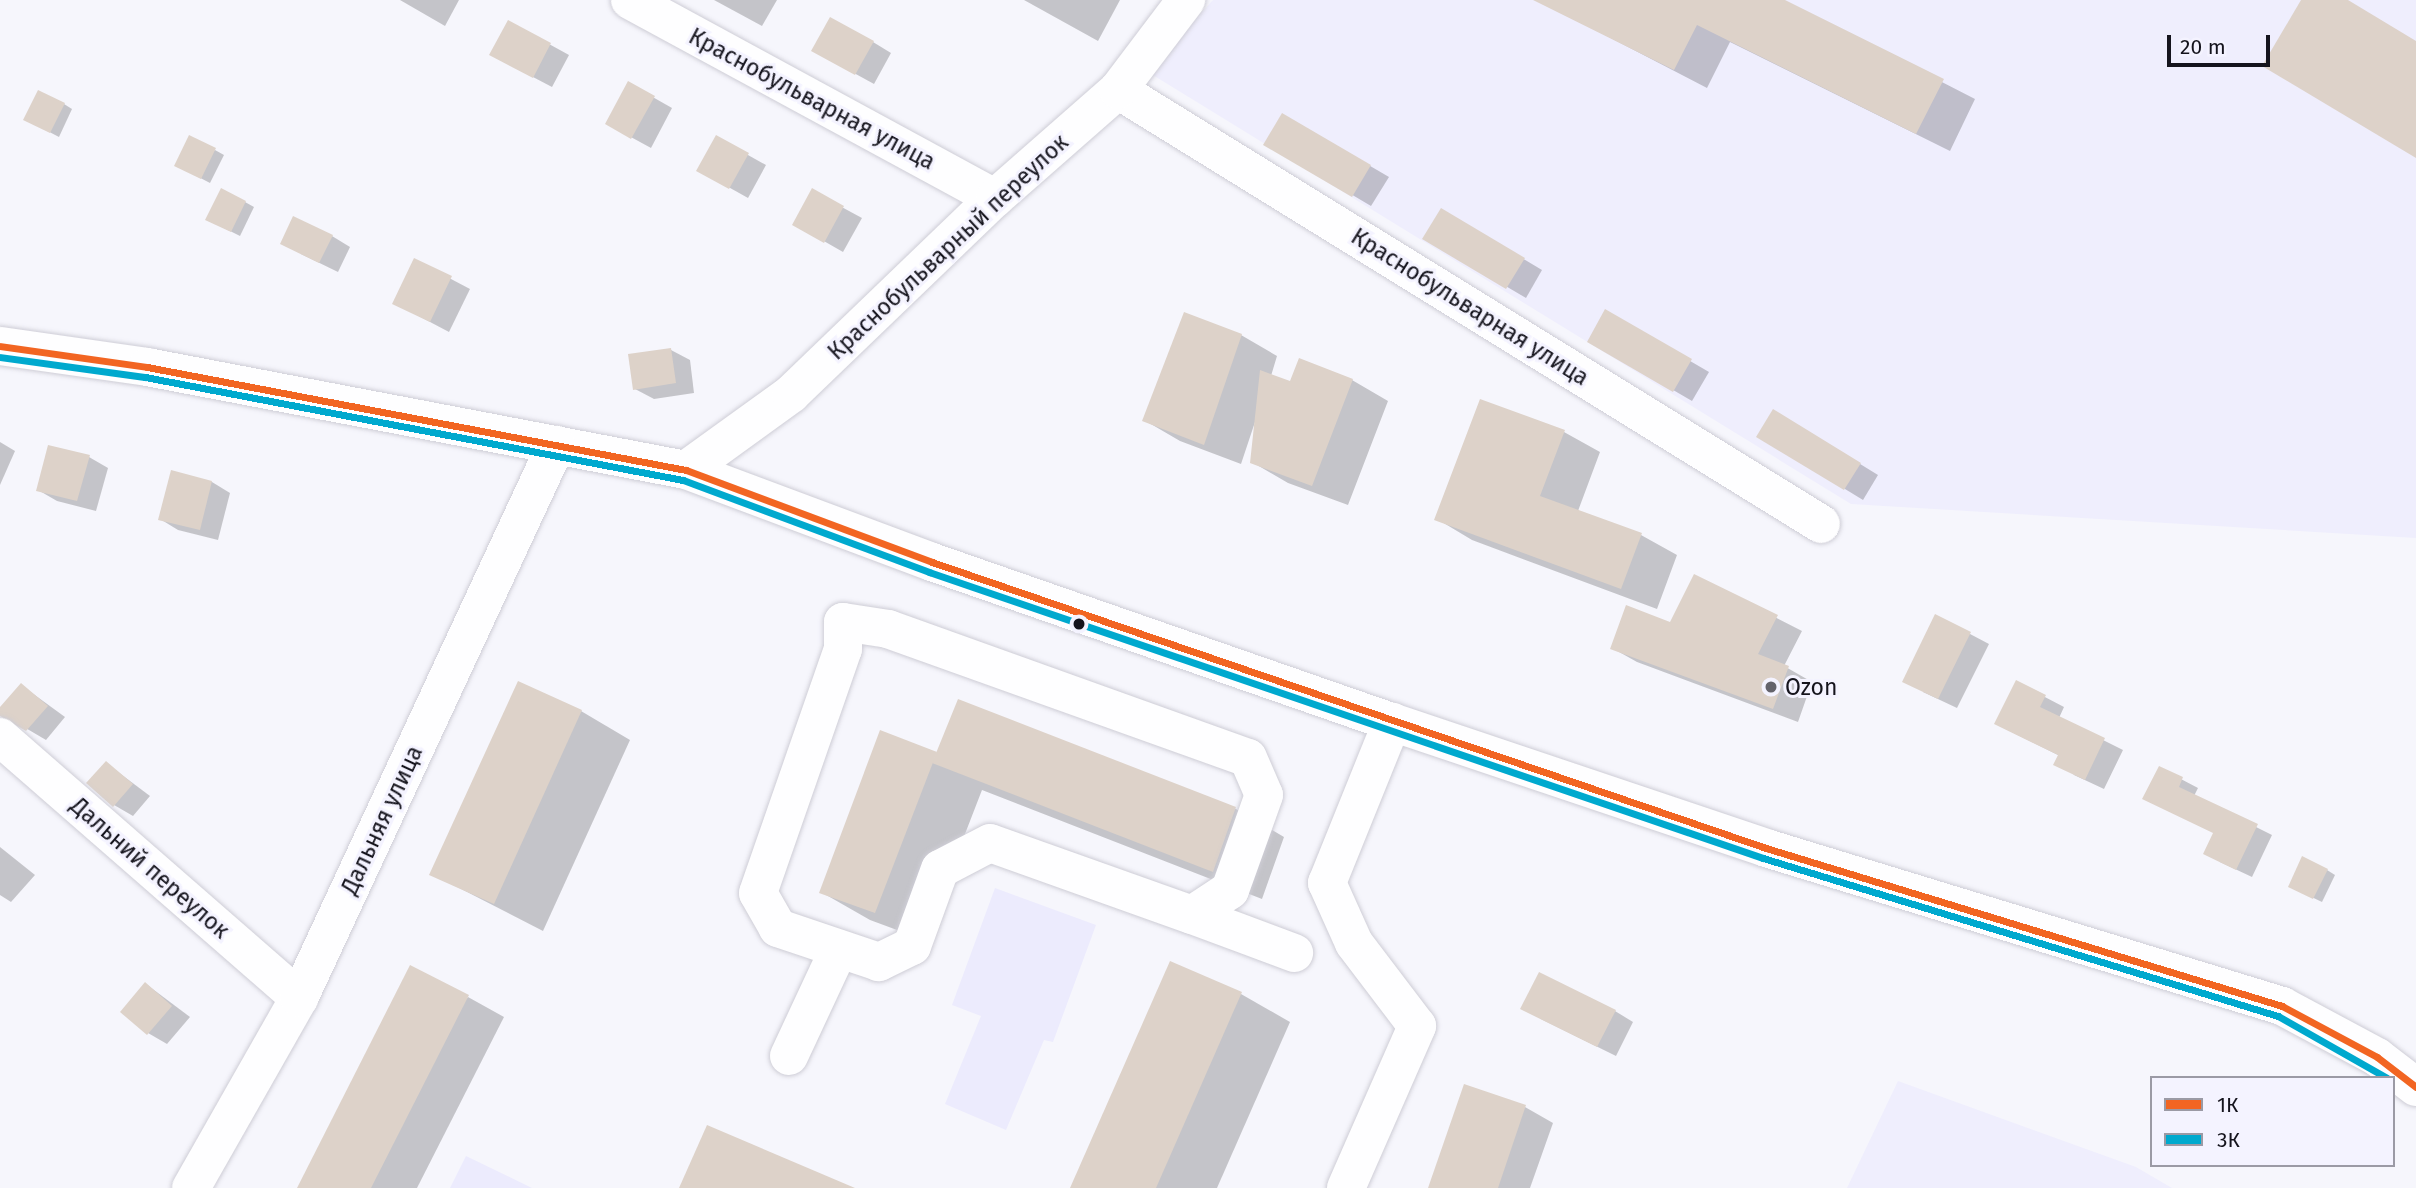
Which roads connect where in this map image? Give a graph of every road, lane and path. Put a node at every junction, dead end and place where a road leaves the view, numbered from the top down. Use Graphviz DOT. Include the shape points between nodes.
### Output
graph roads {
  1 [pos="630,0"];
  2 [pos="1186,0"];
  3 [pos="1118,89"];
  4 [pos="995,198"];
  5 [pos="0,345"];
  6 [pos="556,445"];
  7 [pos="686,470"];
  8 [pos="1821,524"];
  9 [pos="1392,722"];
  10 [pos="0,737"];
  11 [pos="1192,915"];
  12 [pos="839,948"];
  13 [pos="1294,953"];
  14 [pos="299,998"];
  15 [pos="789,1056"];
  16 [pos="2416,1087"];
  17 [pos="191,1188"];
  18 [pos="1346,1188"];
  1 -- 4 [label="street, Краснобульварная улица"];
  2 -- 3 [label="street, Краснобульварный переулок"];
  3 -- 4 [label="street, Краснобульварный переулок"];
  3 -- 8 [label="street, Краснобульварная улица"];
  4 -- 7 [label="street, Краснобульварный переулок" via="792,394"];
  5 -- 6 [label="street" via="147,367"];
  6 -- 7 [label="street"];
  6 -- 14 [label="street, Дальняя улица"];
  7 -- 9 [label="street" via="932,562"];
  9 -- 16 [label="street" via="1766,848 2282,1006 2377,1058"];
  9 -- 18 [label="street" via="1327,883 1354,943 1417,1026"];
  10 -- 14 [label="street, Дальний переулок"];
  11 -- 12 [label="street" via="990,843 940,869 912,946 879,962"];
  11 -- 12 [label="street" via="1230,890 1264,795 1248,758 888,629 842,622 843,649 758,893 778,928"];
  11 -- 13 [label="street"];
  12 -- 15 [label="street"];
  14 -- 17 [label="street, Дальняя улица"];
}
